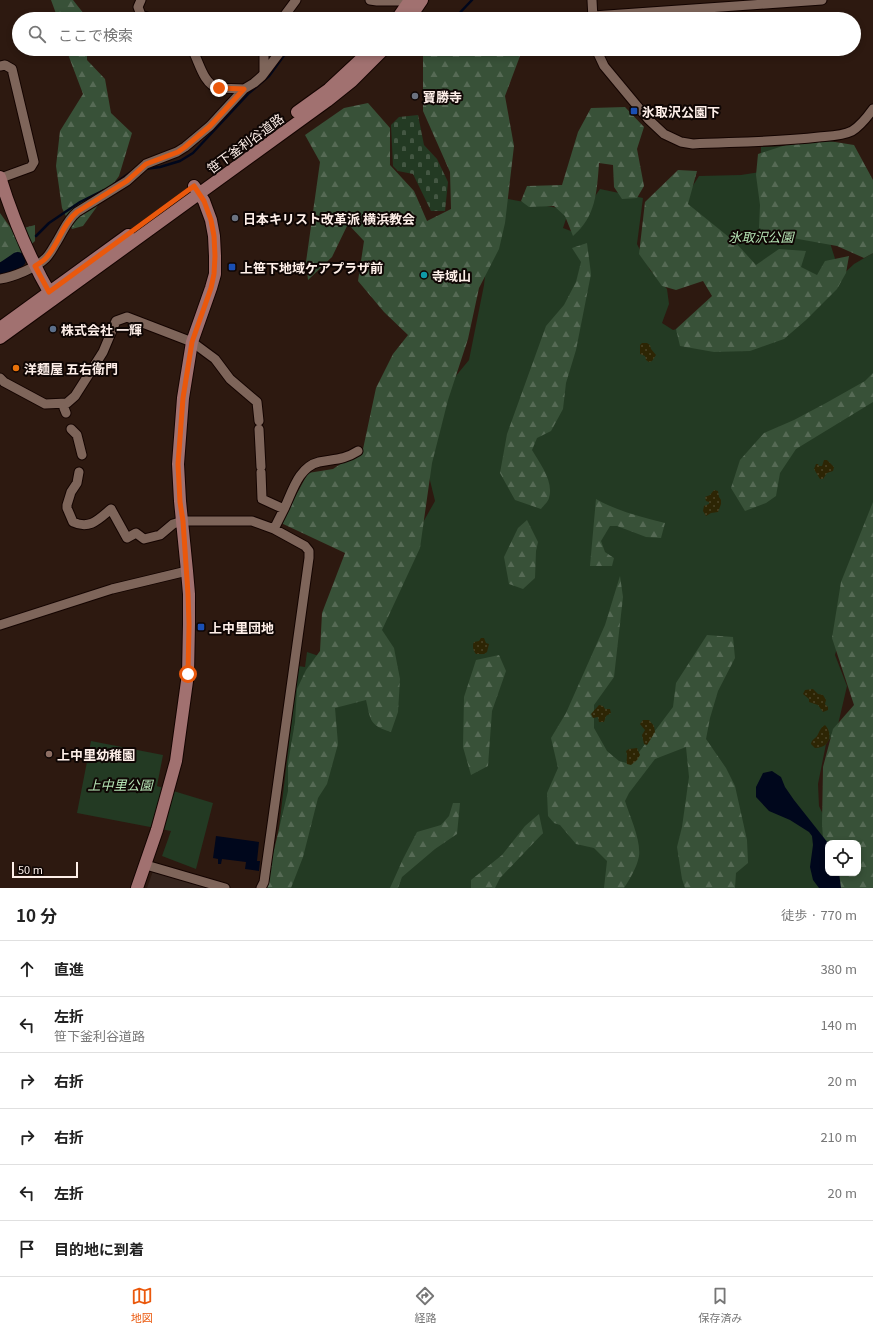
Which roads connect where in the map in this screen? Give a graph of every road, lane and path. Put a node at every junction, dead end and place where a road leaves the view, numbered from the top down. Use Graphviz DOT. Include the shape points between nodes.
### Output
graph roads {
  1 [pos="141,0"];
  2 [pos="296,0"];
  3 [pos="370,0"];
  4 [pos="414,0"];
  5 [pos="592,0"];
  6 [pos="822,0"];
  7 [pos="140,12"];
  8 [pos="287,12"];
  9 [pos="403,12"];
  10 [pos="411,12"];
  11 [pos="593,12"];
  12 [pos="669,12"];
  13 [pos="195,56"];
  14 [pos="264,56"];
  15 [pos="277,56"];
  16 [pos="364,56"];
  17 [pos="377,56"];
  18 [pos="599,56"];
  19 [pos="0,66"];
  20 [pos="264,73"];
  21 [pos="244,89"];
  22 [pos="873,109"];
  23 [pos="0,178"];
  24 [pos="197,190"];
  25 [pos="35,266"];
  26 [pos="0,279"];
  27 [pos="51,296"];
  28 [pos="0,328"];
  29 [pos="0,338"];
  30 [pos="192,342"];
  31 [pos="0,378"];
  32 [pos="70,429"];
  33 [pos="358,451"];
  34 [pos="82,455"];
  35 [pos="79,472"];
  36 [pos="284,509"];
  37 [pos="183,521"];
  38 [pos="274,529"];
  39 [pos="187,571"];
  40 [pos="0,625"];
  41 [pos="146,866"];
  42 [pos="137,888"];
  43 [pos="225,888"];
  44 [pos="261,888"];
  1 -- 7 [label="street" via="138,7"];
  2 -- 8 [label="street"];
  3 -- 4 [label="street"];
  4 -- 9 [label="street"];
  4 -- 10 [label="street"];
  5 -- 11 [label="street"];
  6 -- 12 [label="street"];
  13 -- 21 [label="street" via="212,85 219,88"];
  14 -- 20 [label="street"];
  15 -- 20 [label="street"];
  16 -- 24 [label="street, 笹下釜利谷道路" via="329,88"];
  17 -- 24 [label="street, 笹下釜利谷道路" via="327,101"];
  18 -- 22 [label="street" via="604,66 648,119 664,134 681,142 693,144 768,141 840,135 852,131"];
  19 -- 23 [label="street" via="5,65 12,69 34,162 31,167"];
  20 -- 21 [label="street"];
  21 -- 25 [label="street" via="210,126 185,147 146,164 131,178 71,217 48,256"];
  23 -- 25 [label="street"];
  24 -- 27 [label="street, 笹下釜利谷道路"];
  24 -- 30 [label="street" via="211,220 214,236 214,274"];
  25 -- 26 [label="street" via="10,278"];
  25 -- 27 [label="street"];
  27 -- 28 [label="street, 笹下釜利谷道路"];
  27 -- 29 [label="street, 笹下釜利谷道路"];
  30 -- 31 [label="street" via="126,317 116,321 103,352 75,396 67,403 46,404"];
  30 -- 36 [label="street" via="215,359 230,379 257,402 262,499"];
  30 -- 37 [label="street" via="183,398 178,464"];
  32 -- 34 [label="street" via="77,435"];
  33 -- 36 [label="street" via="345,458 318,462 306,469"];
  35 -- 37 [label="street" via="67,508 73,522 80,526 95,523 111,508 128,538 136,533 144,539 160,535 173,524"];
  36 -- 38 [label="street"];
  37 -- 38 [label="street" via="252,521"];
  37 -- 39 [label="street"];
  38 -- 44 [label="street" via="305,546 309,551 309,558 264,882"];
  39 -- 40 [label="street" via="112,589"];
  39 -- 41 [label="street" via="188,674 176,761"];
  41 -- 42 [label="street"];
  41 -- 43 [label="street"];
}
